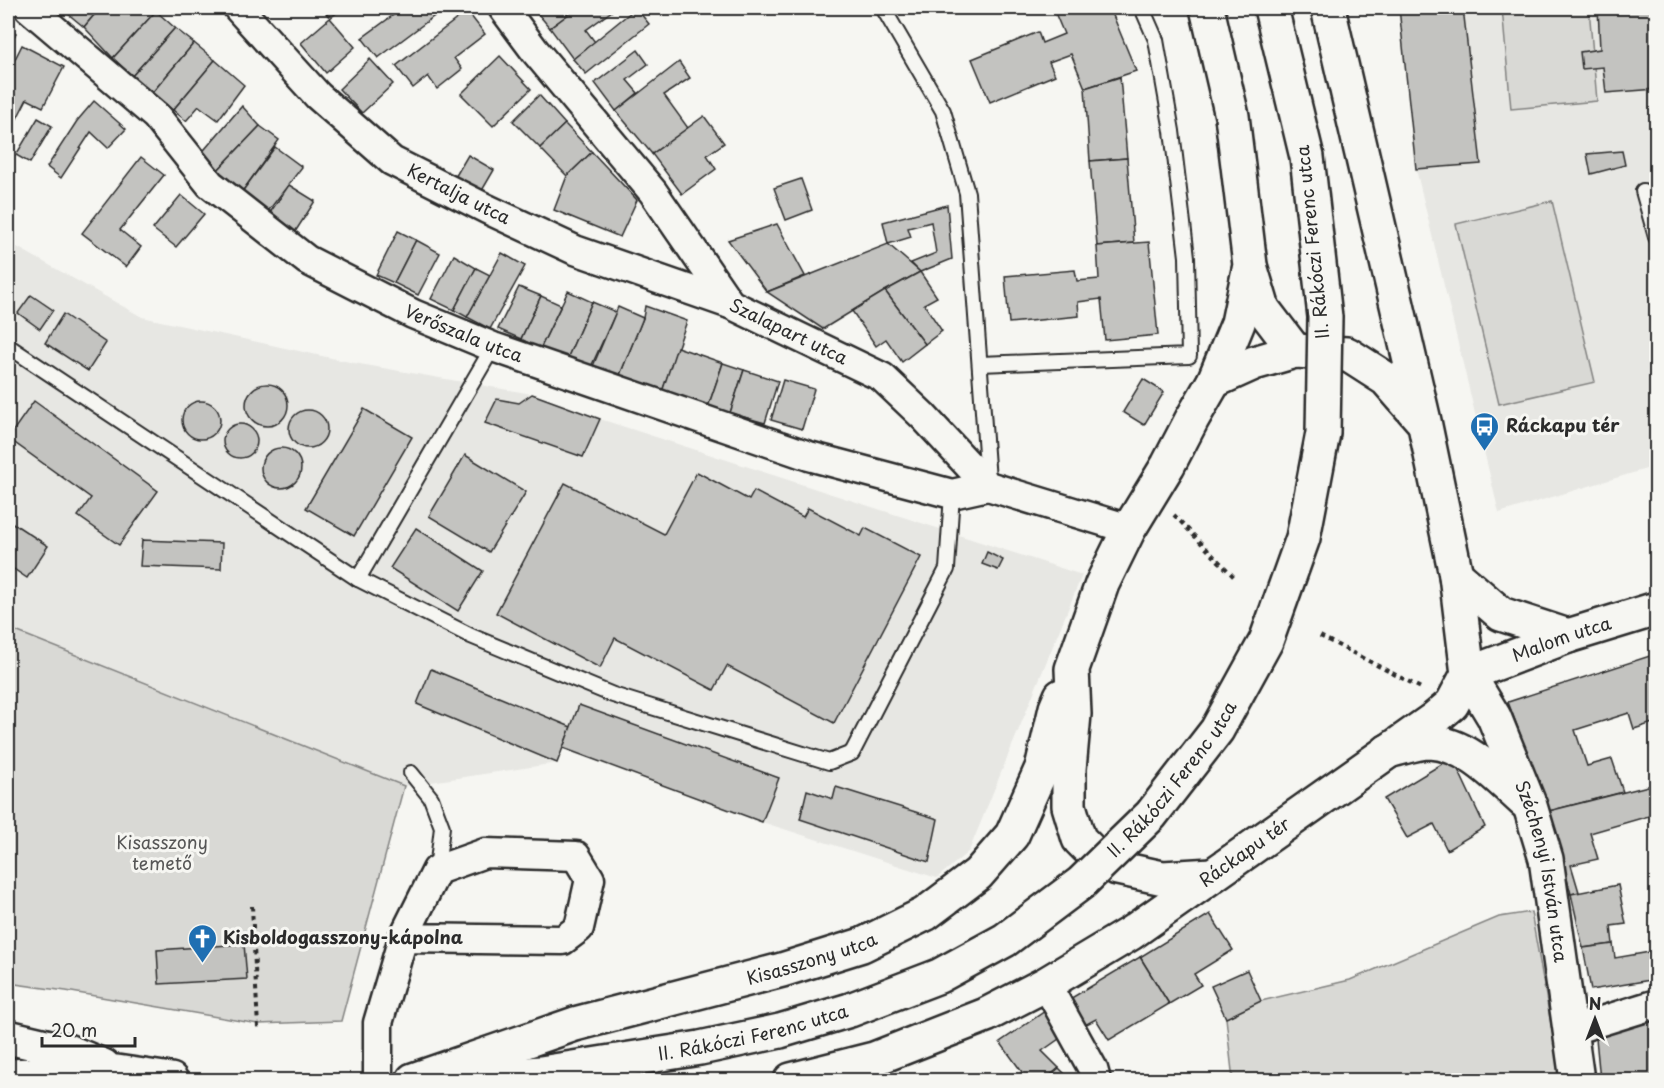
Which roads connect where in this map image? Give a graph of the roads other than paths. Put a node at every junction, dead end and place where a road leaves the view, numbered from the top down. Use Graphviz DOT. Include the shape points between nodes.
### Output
graph roads {
  1 [pos="29,8"];
  2 [pos="238,8"];
  3 [pos="503,8"];
  4 [pos="883,8"];
  5 [pos="1142,8"];
  6 [pos="1207,8"];
  7 [pos="1271,8"];
  8 [pos="1328,8"];
  9 [pos="1643,191"];
  10 [pos="1656,237"];
  11 [pos="1250,265"];
  12 [pos="730,304"];
  13 [pos="8,346"];
  14 [pos="493,347"];
  15 [pos="1295,351"];
  16 [pos="980,364"];
  17 [pos="1214,381"];
  18 [pos="1424,421"];
  19 [pos="988,486"];
  20 [pos="952,494"];
  21 [pos="1129,529"];
  22 [pos="1456,575"];
  23 [pos="358,579"];
  24 [pos="1656,609"];
  25 [pos="1568,636"];
  26 [pos="1072,669"];
  27 [pos="1468,674"];
  28 [pos="1388,751"];
  29 [pos="411,773"];
  30 [pos="1530,806"];
  31 [pos="437,870"];
  32 [pos="1212,875"];
  33 [pos="404,938"];
  34 [pos="1046,984"];
  35 [pos="1656,1004"];
  36 [pos="1569,1031"];
  37 [pos="15,1041"];
  38 [pos="8,1076"];
  39 [pos="142,1077"];
  40 [pos="378,1080"];
  41 [pos="412,1080"];
  42 [pos="447,1080"];
  43 [pos="791,1080"];
  44 [pos="1096,1080"];
  45 [pos="1578,1080"];
  1 -- 14 [label="street, Verőszala utca" via="156,116 210,184 307,260 413,314"];
  2 -- 12 [label="street, Kertalja utca" via="318,96 392,161 575,249"];
  3 -- 12 [label="street, Szalapart utca" via="653,192"];
  4 -- 16 [label="lane" via="943,111 967,193"];
  5 -- 16 [label="lane" via="1156,40 1172,131 1188,257 1189,356"];
  6 -- 11 [label="main road" via="1232,116"];
  7 -- 42 [label="main road, II. Rákóczi Ferenc utca, bridge" via="1307,158 1325,317 1323,433 1303,538 1266,641 1216,730 1151,815 1081,883 1005,940 939,975 850,1010 780,1031 700,1047 541,1073"];
  8 -- 18 [label="main road"];
  9 -- 10 [label="lane"];
  11 -- 15 [label="main road" via="1263,309"];
  11 -- 17 [label="main road" via="1238,323"];
  12 -- 19 [label="street, Szalapart utca" via="882,376"];
  13 -- 23 [label="lane"];
  14 -- 20 [label="street, Verőszala utca" via="809,456"];
  14 -- 23 [label="lane"];
  15 -- 17 [label="main road"];
  15 -- 18 [label="main road" via="1347,354 1386,379"];
  16 -- 19 [label="lane"];
  17 -- 21 [label="main road, Ráckapu tér"];
  18 -- 22 [label="main road"];
  19 -- 20 [label="street, Verőszala utca"];
  19 -- 21 [label="street"];
  20 -- 23 [label="lane" via="946,569 852,753 829,762 613,695 471,636"];
  21 -- 26 [label="main road, Ráckapu tér" via="1102,584"];
  22 -- 25 [label="main road" via="1501,614"];
  22 -- 27 [label="main road"];
  24 -- 25 [label="main road, Malom utca"];
  25 -- 27 [label="main road, Malom utca"];
  26 -- 32 [label="main road, Ráckapu tér" via="1069,806 1079,839 1117,868 1163,878"];
  26 -- 41 [label="main road, Kisasszony utca" via="1056,708 1042,768 1012,835 978,874 925,914 862,945 575,1024"];
  27 -- 28 [label="main road, Ráckapu tér" via="1452,704"];
  27 -- 30 [label="main road, Széchenyi István utca" via="1494,717"];
  28 -- 30 [label="main road" via="1428,742 1453,746 1482,764"];
  28 -- 32 [label="main road, Ráckapu tér"];
  29 -- 31 [label="lane" via="431,798 442,827"];
  30 -- 36 [label="main road, Széchenyi István utca" via="1546,859"];
  31 -- 33 [label="street"];
  31 -- 33 [label="street" via="485,853 576,856 590,879 579,928 563,940"];
  32 -- 34 [label="main road" via="1131,933"];
  33 -- 40 [label="street" via="378,1023"];
  34 -- 43 [label="main road" via="986,1015 874,1059"];
  34 -- 44 [label="street"];
  35 -- 36 [label="street"];
  36 -- 45 [label="main road, Széchenyi István utca"];
  37 -- 39 [label="main road" via="67,1051"];
  38 -- 39 [label="main road"];
}
